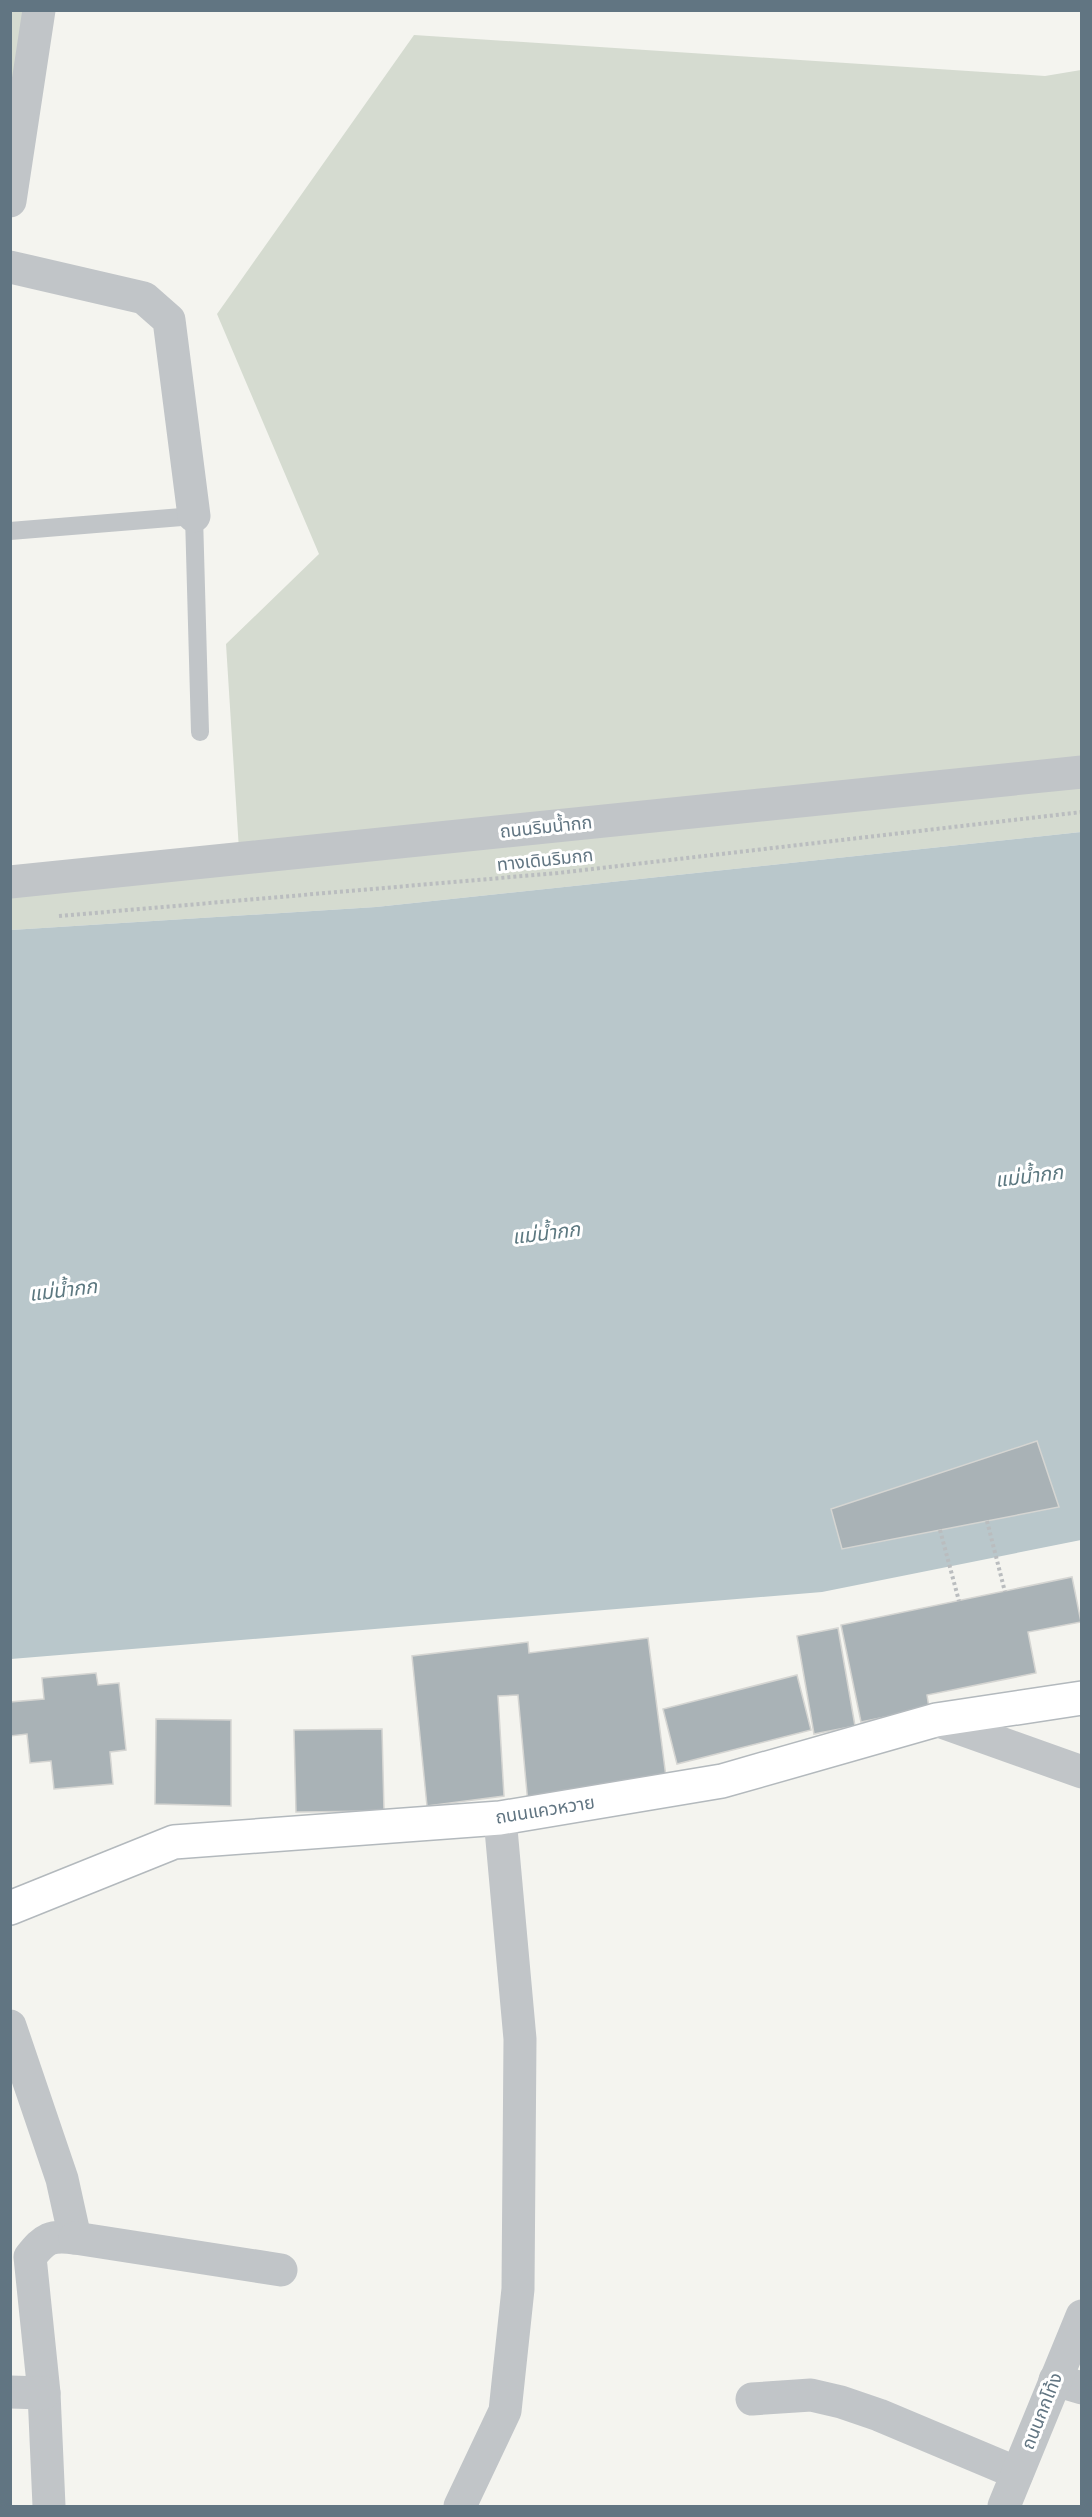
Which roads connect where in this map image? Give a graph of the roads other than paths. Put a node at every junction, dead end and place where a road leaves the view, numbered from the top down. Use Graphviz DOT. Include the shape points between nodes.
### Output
graph roads {
  1 [pos="39,10"];
  2 [pos="10,201"];
  3 [pos="10,267"];
  4 [pos="194,516"];
  5 [pos="10,531"];
  6 [pos="200,732"];
  7 [pos="1082,772"];
  8 [pos="10,882"];
  9 [pos="1082,1698"];
  10 [pos="936,1720"];
  11 [pos="1082,1772"];
  12 [pos="500,1818"];
  13 [pos="10,1908"];
  14 [pos="10,2026"];
  15 [pos="75,2238"];
  16 [pos="281,2270"];
  17 [pos="1082,2316"];
  18 [pos="1068,2384"];
  19 [pos="10,2392"];
  20 [pos="44,2393"];
  21 [pos="752,2399"];
  22 [pos="1017,2473"];
  23 [pos="1008,2505"];
  24 [pos="49,2506"];
  25 [pos="460,2506"];
  1 -- 2 [label="street"];
  3 -- 4 [label="street" via="144,298 169,320"];
  4 -- 5 [label="lane"];
  4 -- 6 [label="lane"];
  7 -- 8 [label="street, ถนนริมน้ำกก"];
  9 -- 10 [label="street, ถนนแควหวาย"];
  10 -- 11 [label="street"];
  10 -- 12 [label="street, ถนนแควหวาย" via="722,1782"];
  12 -- 13 [label="street, ถนนแควหวาย" via="174,1842"];
  12 -- 25 [label="street" via="520,2039 518,2289 505,2410"];
  14 -- 15 [label="street" via="62,2179"];
  15 -- 16 [label="street"];
  15 -- 20 [label="street" via="59,2236 44,2240 30,2257"];
  17 -- 18 [label="street, ถนนกกโท้ง"];
  18 -- 22 [label="street, ถนนกกโท้ง"];
  19 -- 20 [label="street"];
  20 -- 24 [label="street"];
  21 -- 22 [label="street" via="811,2395 841,2402"];
  22 -- 23 [label="street, ถนนกกโท้ง"];
}
